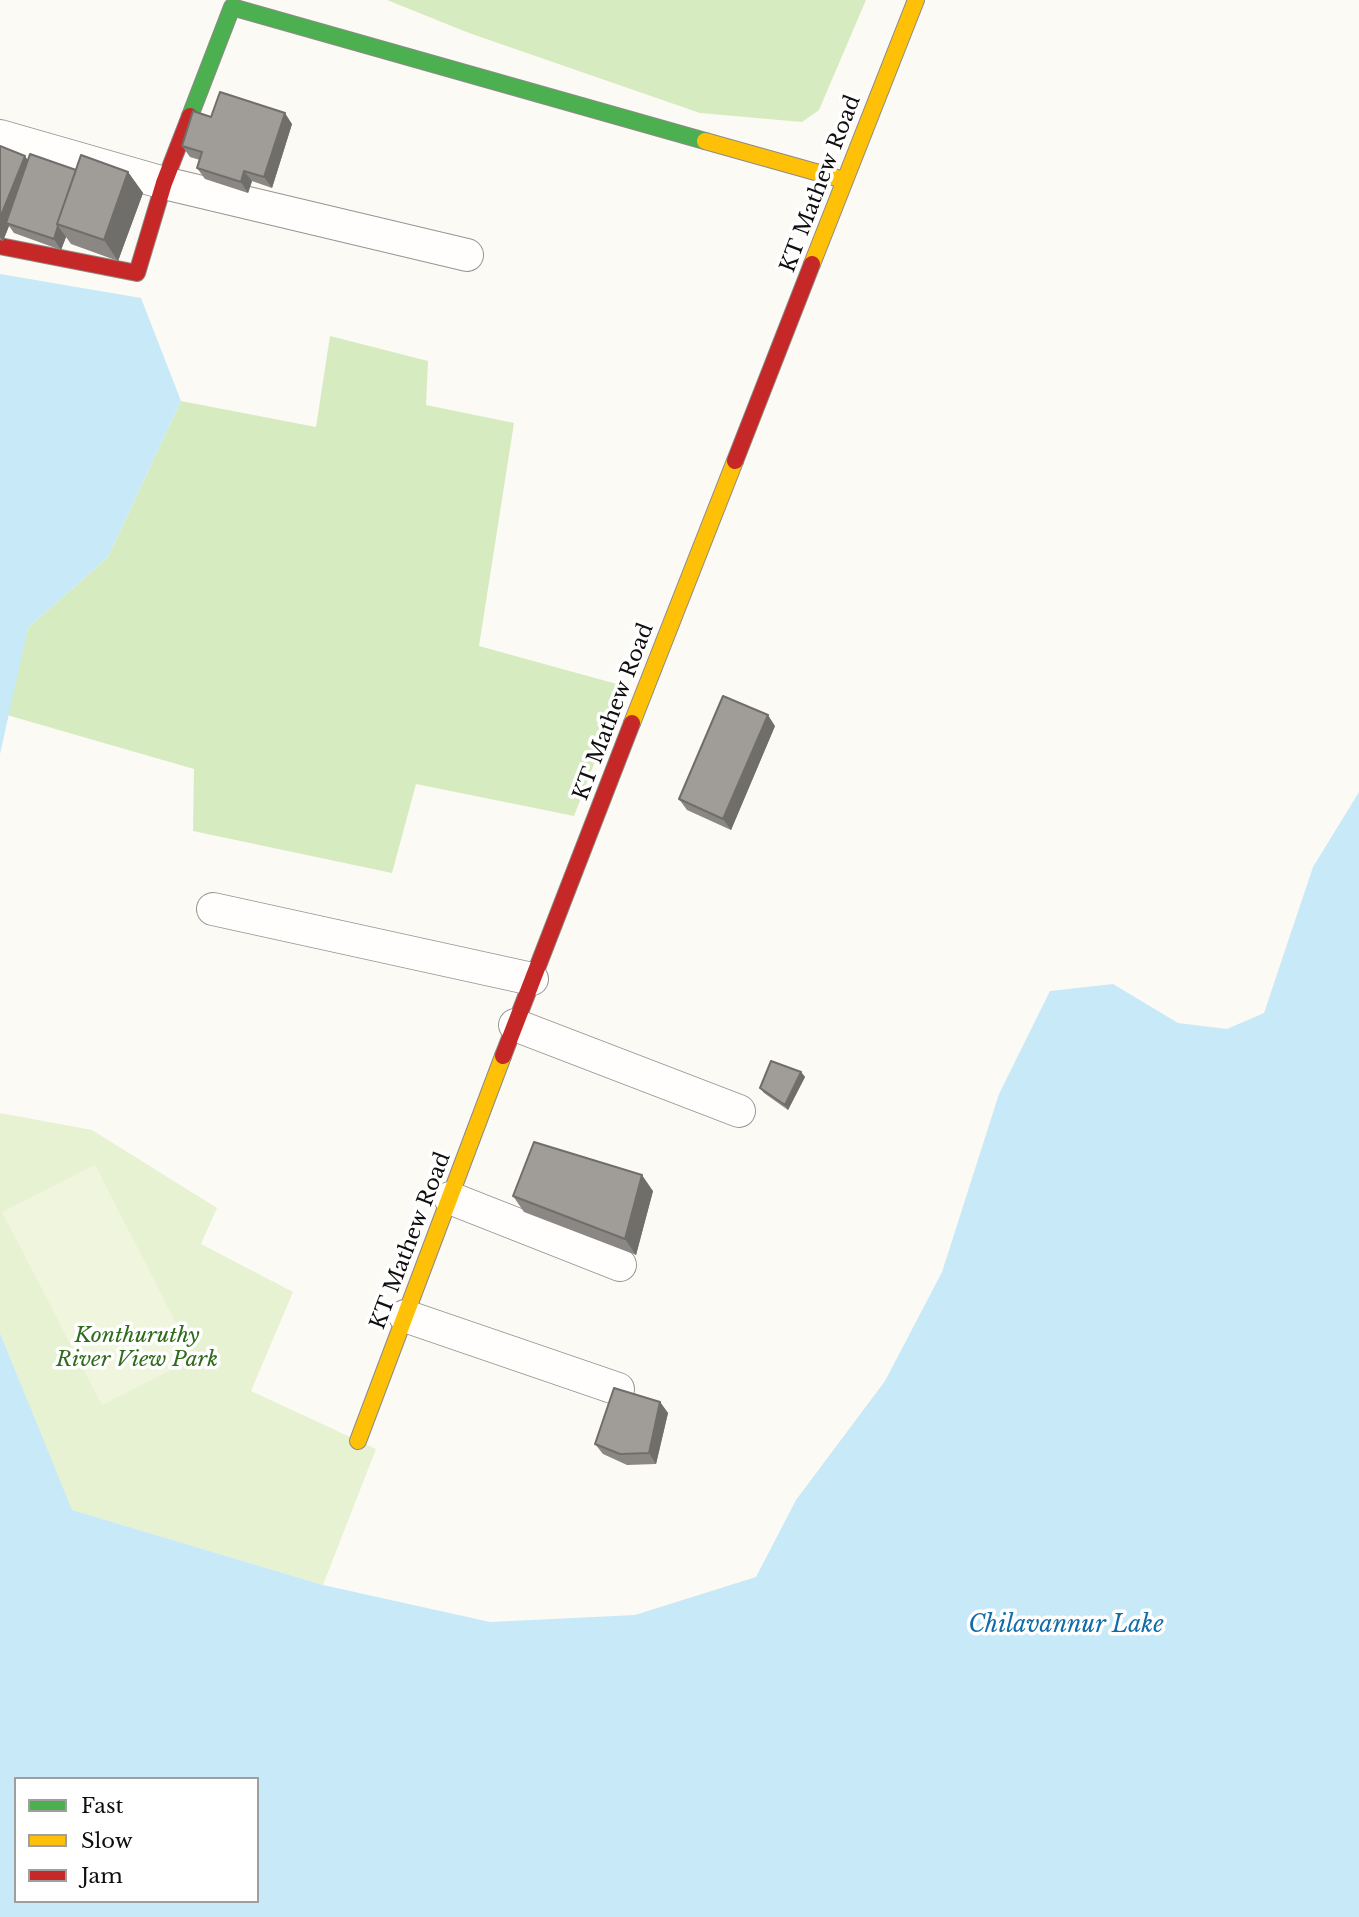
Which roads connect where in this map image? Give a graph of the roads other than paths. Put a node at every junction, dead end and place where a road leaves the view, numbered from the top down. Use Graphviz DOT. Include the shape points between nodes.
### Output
graph roads {
  1 [pos="916,0"];
  2 [pos="0,136"];
  3 [pos="844,180"];
  4 [pos="164,183"];
  5 [pos="0,246"];
  6 [pos="467,255"];
  7 [pos="213,909"];
  8 [pos="532,979"];
  9 [pos="515,1025"];
  10 [pos="739,1111"];
  11 [pos="450,1199"];
  12 [pos="620,1265"];
  13 [pos="405,1317"];
  14 [pos="618,1389"];
  15 [pos="359,1441"];
  1 -- 3 [label="street, KT Mathew Road"];
  2 -- 4 [label="street"];
  3 -- 4 [label="street" via="232,7"];
  3 -- 8 [label="street, KT Mathew Road"];
  4 -- 5 [label="street" via="137,273"];
  4 -- 6 [label="street"];
  7 -- 8 [label="street"];
  8 -- 9 [label="street, KT Mathew Road"];
  9 -- 10 [label="street"];
  9 -- 11 [label="street, KT Mathew Road"];
  11 -- 12 [label="street"];
  11 -- 13 [label="street, KT Mathew Road"];
  13 -- 14 [label="street"];
  13 -- 15 [label="street, KT Mathew Road"];
}
